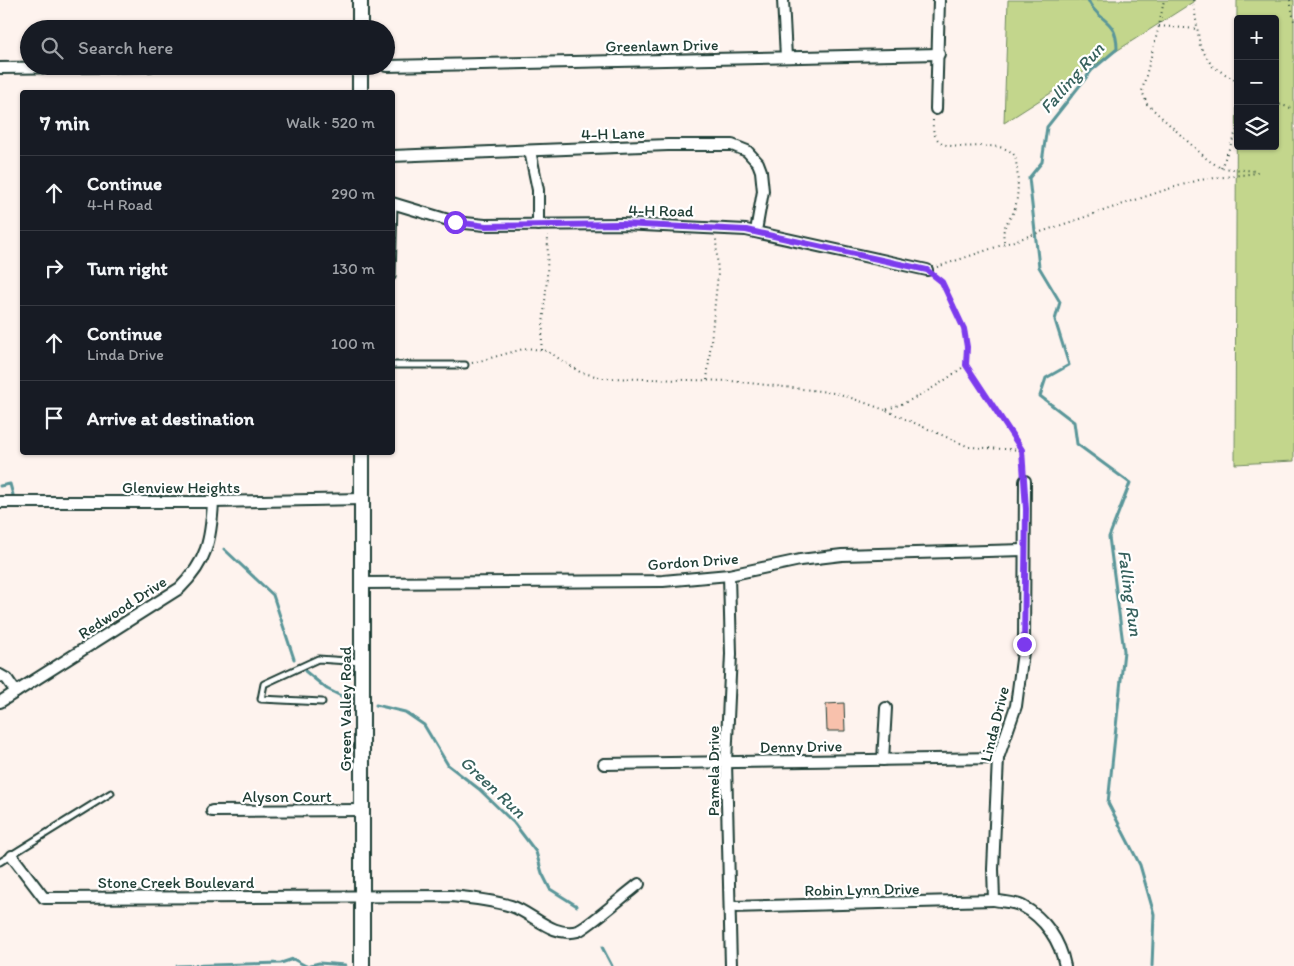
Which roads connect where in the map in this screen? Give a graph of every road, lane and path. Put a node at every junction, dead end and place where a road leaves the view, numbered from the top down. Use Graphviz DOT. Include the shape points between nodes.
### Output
graph roads {
  1 [pos="360,0"];
  2 [pos="783,0"];
  3 [pos="939,0"];
  4 [pos="1164,0"];
  5 [pos="1193,0"];
  6 [pos="1290,0"];
  7 [pos="1294,5"];
  8 [pos="1291,6"];
  9 [pos="360,20"];
  10 [pos="1294,21"];
  11 [pos="1159,26"];
  12 [pos="1197,29"];
  13 [pos="939,54"];
  14 [pos="786,56"];
  15 [pos="395,66"];
  16 [pos="0,68"];
  17 [pos="20,68"];
  18 [pos="360,75"];
  19 [pos="1234,80"];
  20 [pos="360,90"];
  21 [pos="1279,104"];
  22 [pos="936,109"];
  23 [pos="1294,109"];
  24 [pos="1234,137"];
  25 [pos="530,151"];
  26 [pos="395,156"];
  27 [pos="1221,168"];
  28 [pos="395,204"];
  29 [pos="538,225"];
  30 [pos="713,227"];
  31 [pos="756,231"];
  32 [pos="1005,244"];
  33 [pos="927,270"];
  34 [pos="541,350"];
  35 [pos="395,364"];
  36 [pos="465,365"];
  37 [pos="966,365"];
  38 [pos="707,380"];
  39 [pos="885,410"];
  40 [pos="1022,450"];
  41 [pos="362,455"];
  42 [pos="1025,481"];
  43 [pos="362,499"];
  44 [pos="0,502"];
  45 [pos="213,502"];
  46 [pos="1024,550"];
  47 [pos="730,575"];
  48 [pos="362,583"];
  49 [pos="362,662"];
  50 [pos="0,675"];
  51 [pos="16,692"];
  52 [pos="0,702"];
  53 [pos="322,702"];
  54 [pos="886,708"];
  55 [pos="998,758"];
  56 [pos="883,760"];
  57 [pos="726,762"];
  58 [pos="604,764"];
  59 [pos="111,793"];
  60 [pos="362,810"];
  61 [pos="212,811"];
  62 [pos="12,856"];
  63 [pos="0,862"];
  64 [pos="639,884"];
  65 [pos="361,897"];
  66 [pos="994,900"];
  67 [pos="731,907"];
  68 [pos="362,966"];
  69 [pos="731,966"];
  70 [pos="1065,966"];
  1 -- 9 [label="street"];
  2 -- 14 [label="street"];
  3 -- 13 [label="street"];
  4 -- 11 [label="path"];
  5 -- 12 [label="path"];
  6 -- 8 [label="path"];
  7 -- 8 [label="path"];
  8 -- 10 [label="path"];
  11 -- 12 [label="path"];
  11 -- 27 [label="path" via="1142,91 1146,104"];
  12 -- 19 [label="path" via="1200,46 1212,66"];
  13 -- 14 [label="street, Greenlawn Drive"];
  13 -- 22 [label="street"];
  14 -- 15 [label="street, Greenlawn Drive"];
  16 -- 17 [label="street"];
  18 -- 20 [label="street"];
  21 -- 23 [label="path"];
  22 -- 32 [label="path" via="932,128 941,143 1005,147 1015,156 1016,203 1014,212 1003,226"];
  24 -- 27 [label="path"];
  25 -- 26 [label="street, 4-H Lane"];
  25 -- 29 [label="street" via="538,190"];
  25 -- 31 [label="street, 4-H Lane" via="713,144 740,147 753,156 761,171 763,191"];
  27 -- 32 [label="path" via="1257,170 1257,173 1199,180"];
  28 -- 29 [label="street, 4-H Road" via="455,222 486,226"];
  29 -- 30 [label="street, 4-H Road"];
  29 -- 34 [label="path" via="548,234"];
  30 -- 31 [label="street, 4-H Road"];
  30 -- 38 [label="path" via="718,244 718,274"];
  31 -- 33 [label="street, 4-H Road"];
  32 -- 33 [label="path"];
  33 -- 37 [label="path" via="942,282 964,329"];
  34 -- 36 [label="path" via="527,348"];
  34 -- 38 [label="path" via="558,356 580,372 603,378"];
  35 -- 36 [label="lane"];
  37 -- 39 [label="path" via="932,390"];
  37 -- 40 [label="path"];
  38 -- 39 [label="path" via="820,390"];
  39 -- 40 [label="path" via="968,446"];
  40 -- 42 [label="path"];
  41 -- 43 [label="street, Green Valley Road"];
  42 -- 46 [label="street, Linda Drive"];
  43 -- 45 [label="street, Glenview Heights"];
  43 -- 48 [label="street, Green Valley Road"];
  44 -- 45 [label="street, Glenview Heights"];
  45 -- 51 [label="street, Redwood Drive" via="212,532 207,550 197,570 180,588"];
  46 -- 47 [label="street, Gordon Drive" via="842,555"];
  46 -- 55 [label="street, Linda Drive" via="1021,674 1016,706"];
  47 -- 48 [label="street, Gordon Drive" via="663,581"];
  47 -- 57 [label="street, Pamela Drive"];
  48 -- 49 [label="street, Green Valley Road"];
  49 -- 53 [label="lane" via="318,659 264,684 261,699"];
  49 -- 60 [label="street, Green Valley Road"];
  50 -- 51 [label="street"];
  51 -- 52 [label="street, Redwood Drive"];
  54 -- 56 [label="street"];
  55 -- 56 [label="street, Denny Drive"];
  55 -- 66 [label="street, Linda Drive"];
  56 -- 57 [label="street, Denny Drive"];
  57 -- 58 [label="street, Denny Drive"];
  57 -- 67 [label="street, Pamela Drive"];
  59 -- 62 [label="lane"];
  60 -- 61 [label="street, Alyson Court"];
  60 -- 65 [label="street, Green Valley Road"];
  62 -- 63 [label="lane"];
  62 -- 65 [label="street, Stone Creek Boulevard" via="44,898"];
  64 -- 65 [label="street" via="578,931 547,927 514,907 486,899"];
  65 -- 68 [label="street, Green Valley Road"];
  66 -- 67 [label="street, Robin Lynn Drive"];
  66 -- 70 [label="street" via="1020,906 1036,916 1056,939"];
  67 -- 69 [label="street, Pamela Drive"];
}
